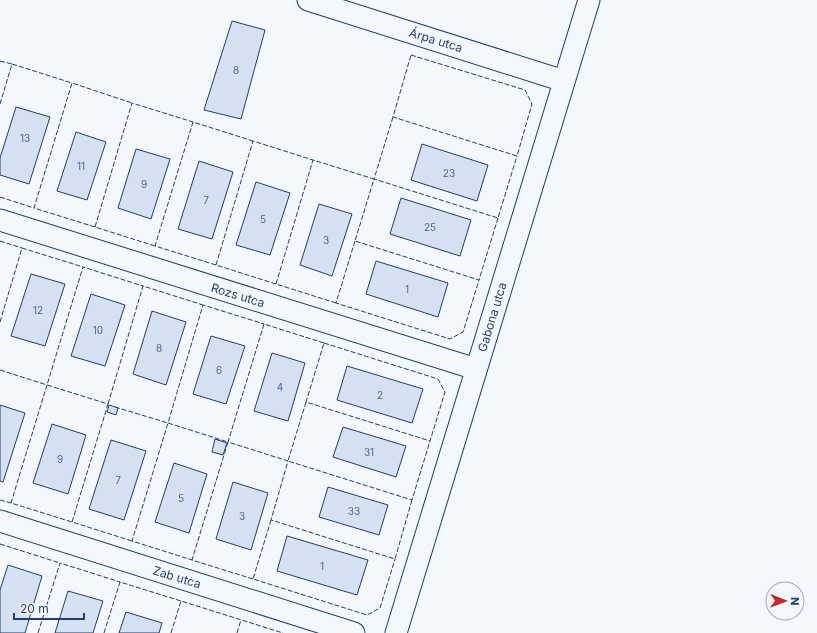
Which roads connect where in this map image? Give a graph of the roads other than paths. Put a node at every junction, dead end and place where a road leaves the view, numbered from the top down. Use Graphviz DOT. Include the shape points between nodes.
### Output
graph roads {
  1 [pos="308,0"];
  2 [pos="589,0"];
  3 [pos="564,81"];
  4 [pos="0,220"];
  5 [pos="476,369"];
  6 [pos="0,522"];
  7 [pos="354,633"];
  8 [pos="396,633"];
  1 -- 3 [label="street, Árpa utca"];
  2 -- 3 [label="street, Gabona utca"];
  3 -- 5 [label="street, Gabona utca"];
  4 -- 5 [label="street, Rozs utca"];
  5 -- 8 [label="street, Gabona utca"];
  6 -- 7 [label="street, Zab utca"];
}
